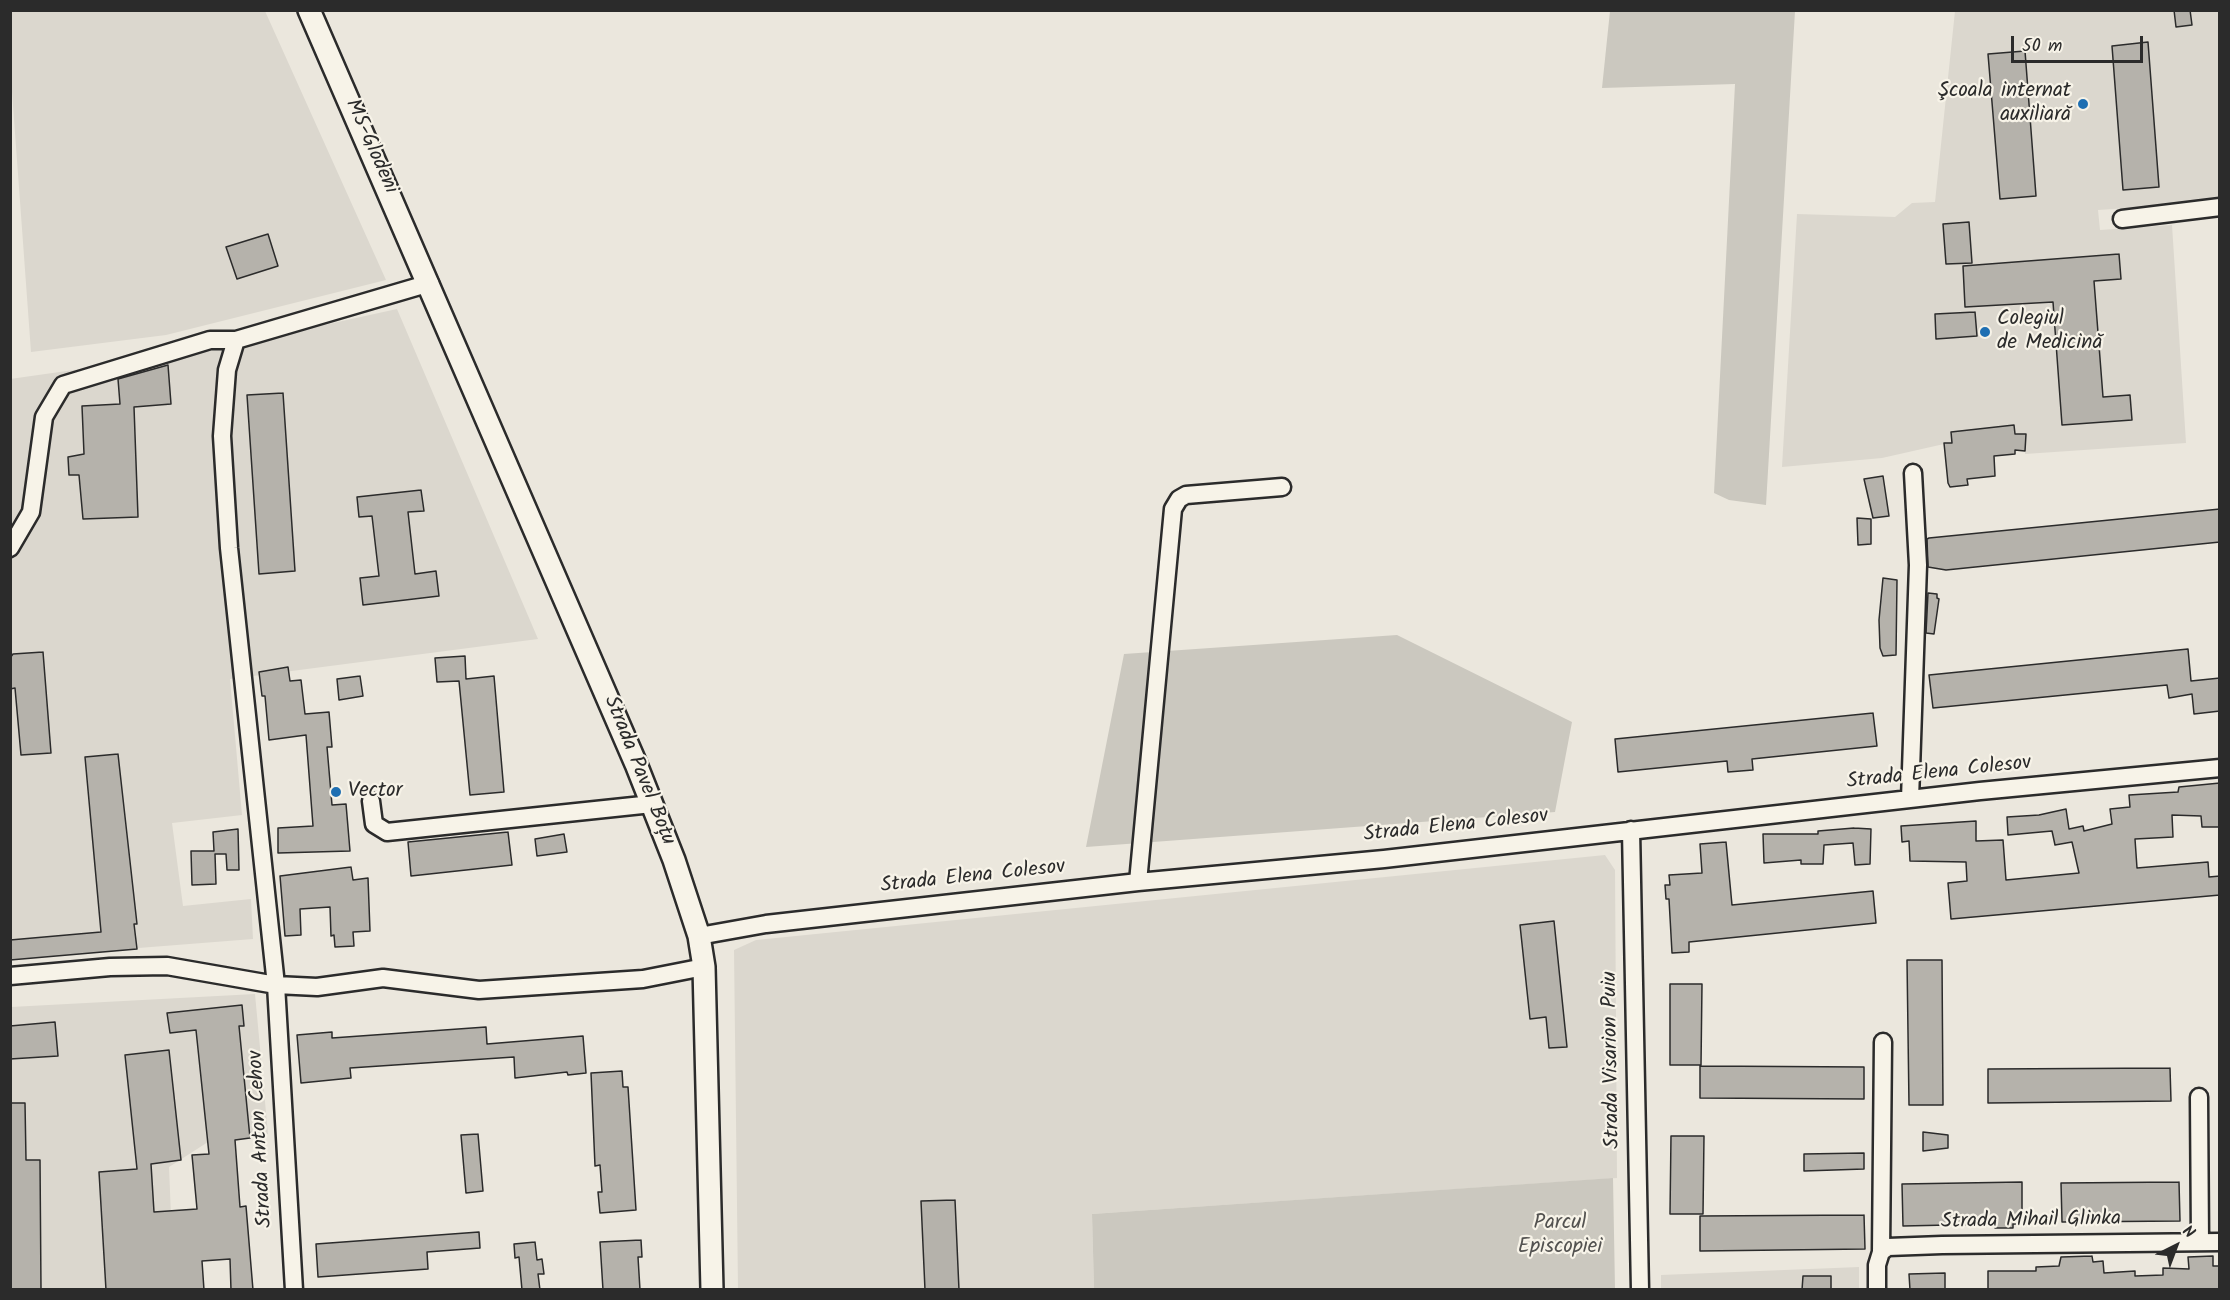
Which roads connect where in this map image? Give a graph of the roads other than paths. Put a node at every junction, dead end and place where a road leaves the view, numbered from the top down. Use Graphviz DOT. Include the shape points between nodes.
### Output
graph roads {
  1 [pos="309,10"];
  2 [pos="2220,207"];
  3 [pos="2122,219"];
  4 [pos="430,284"];
  5 [pos="236,340"];
  6 [pos="1913,473"];
  7 [pos="1282,487"];
  8 [pos="10,548"];
  9 [pos="2220,768"];
  10 [pos="1910,799"];
  11 [pos="371,801"];
  12 [pos="652,804"];
  13 [pos="1631,830"];
  14 [pos="1138,882"];
  15 [pos="699,936"];
  16 [pos="704,967"];
  17 [pos="10,976"];
  18 [pos="276,986"];
  19 [pos="1883,1042"];
  20 [pos="2199,1097"];
  21 [pos="2200,1242"];
  22 [pos="2220,1242"];
  23 [pos="1881,1252"];
  24 [pos="294,1290"];
  25 [pos="712,1290"];
  26 [pos="1640,1290"];
  27 [pos="1877,1290"];
  1 -- 4 [label="main road, M5-Glodeni"];
  2 -- 3 [label="street"];
  4 -- 5 [label="street"];
  4 -- 12 [label="main road, Strada Pavel Boțu"];
  5 -- 8 [label="street" via="210,340 63,385 44,417 31,512"];
  5 -- 18 [label="street, Strada Anton Cehov" via="227,370 222,436 229,548"];
  6 -- 10 [label="street" via="1918,565"];
  7 -- 14 [label="street" via="1186,495 1173,509"];
  9 -- 10 [label="street, Strada Elena Colesov"];
  10 -- 13 [label="street, Strada Elena Colesov"];
  11 -- 12 [label="street" via="374,824 387,832"];
  12 -- 15 [label="main road, Strada Pavel Boțu"];
  13 -- 14 [label="street, Strada Elena Colesov"];
  13 -- 26 [label="street, Strada Visarion Puiu"];
  14 -- 15 [label="street, Strada Elena Colesov" via="766,924"];
  15 -- 16 [label="main road, Strada Pavel Boțu"];
  16 -- 18 [label="street" via="643,979 479,990 383,978 317,987"];
  16 -- 25 [label="main road, Strada Pavel Boțu"];
  17 -- 18 [label="street" via="167,966"];
  18 -- 24 [label="street, Strada Anton Cehov"];
  19 -- 23 [label="street"];
  20 -- 21 [label="street"];
  21 -- 22 [label="street, Strada Mihail Glinka"];
  21 -- 23 [label="street, Strada Mihail Glinka" via="1930,1245 1888,1247"];
  23 -- 27 [label="street"];
}
